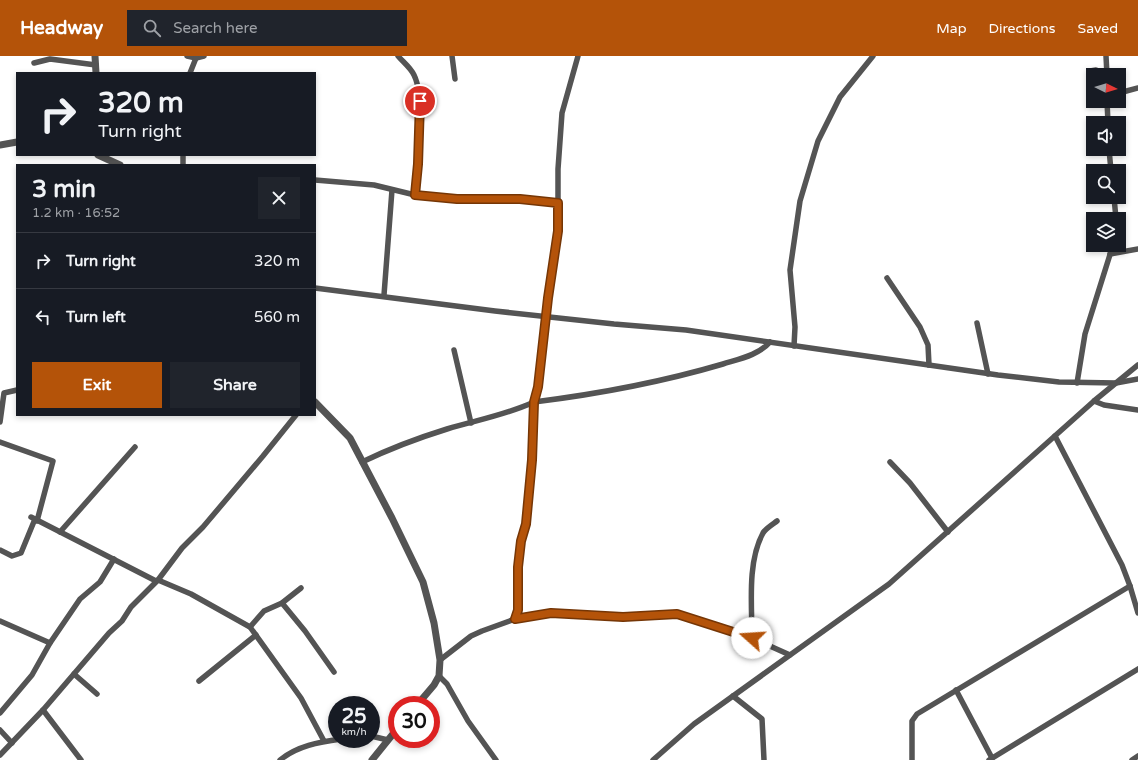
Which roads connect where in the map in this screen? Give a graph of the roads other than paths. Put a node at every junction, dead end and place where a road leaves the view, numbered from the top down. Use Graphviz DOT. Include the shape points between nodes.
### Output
graph roads {
  1 [pos="96,56"];
  2 [pos="187,56"];
  3 [pos="204,56"];
  4 [pos="398,56"];
  5 [pos="452,56"];
  6 [pos="578,56"];
  7 [pos="873,56"];
  8 [pos="1106,56"];
  9 [pos="196,58"];
  10 [pos="34,63"];
  11 [pos="96,65"];
  12 [pos="1107,68"];
  13 [pos="96,72"];
  14 [pos="190,72"];
  15 [pos="455,79"];
  16 [pos="1138,88"];
  17 [pos="1126,91"];
  18 [pos="16,142"];
  19 [pos="0,145"];
  20 [pos="100,156"];
  21 [pos="118,164"];
  22 [pos="316,180"];
  23 [pos="392,190"];
  24 [pos="415,195"];
  25 [pos="558,203"];
  26 [pos="1138,249"];
  27 [pos="1110,254"];
  28 [pos="887,278"];
  29 [pos="316,288"];
  30 [pos="384,296"];
  31 [pos="546,316"];
  32 [pos="977,323"];
  33 [pos="770,342"];
  34 [pos="794,346"];
  35 [pos="454,350"];
  36 [pos="929,365"];
  37 [pos="1138,365"];
  38 [pos="988,374"];
  39 [pos="1138,379"];
  40 [pos="1077,383"];
  41 [pos="1116,383"];
  42 [pos="16,390"];
  43 [pos="1094,401"];
  44 [pos="534,402"];
  45 [pos="316,403"];
  46 [pos="1138,410"];
  47 [pos="295,416"];
  48 [pos="0,422"];
  49 [pos="471,422"];
  50 [pos="1055,436"];
  51 [pos="0,442"];
  52 [pos="134,447"];
  53 [pos="362,462"];
  54 [pos="890,462"];
  55 [pos="34,519"];
  56 [pos="777,521"];
  57 [pos="60,532"];
  58 [pos="948,532"];
  59 [pos="0,550"];
  60 [pos="114,560"];
  61 [pos="157,580"];
  62 [pos="1130,586"];
  63 [pos="301,588"];
  64 [pos="282,603"];
  65 [pos="1138,612"];
  66 [pos="515,619"];
  67 [pos="0,621"];
  68 [pos="250,627"];
  69 [pos="256,635"];
  70 [pos="752,638"];
  71 [pos="50,643"];
  72 [pos="790,655"];
  73 [pos="440,660"];
  74 [pos="1138,669"];
  75 [pos="334,672"];
  76 [pos="74,674"];
  77 [pos="439,676"];
  78 [pos="200,681"];
  79 [pos="956,690"];
  80 [pos="97,694"];
  81 [pos="425,696"];
  82 [pos="733,696"];
  83 [pos="43,710"];
  84 [pos="0,713"];
  85 [pos="0,730"];
  86 [pos="380,738"];
  87 [pos="388,740"];
  88 [pos="324,741"];
  89 [pos="328,741"];
  90 [pos="12,744"];
  91 [pos="0,755"];
  92 [pos="1138,756"];
  93 [pos="991,759"];
  94 [pos="81,760"];
  95 [pos="280,760"];
  96 [pos="372,760"];
  97 [pos="496,760"];
  98 [pos="653,760"];
  99 [pos="764,760"];
  100 [pos="912,760"];
  101 [pos="1132,760"];
  1 -- 11 [label="street"];
  2 -- 9 [label="street"];
  3 -- 9 [label="street"];
  4 -- 24 [label="street" via="413,73 419,90"];
  5 -- 15 [label="street"];
  6 -- 25 [label="street" via="562,113"];
  7 -- 34 [label="street" via="836,103 818,141 800,201 790,270"];
  8 -- 12 [label="street"];
  9 -- 14 [label="street"];
  10 -- 11 [label="street" via="50,59"];
  11 -- 13 [label="street"];
  16 -- 17 [label="street"];
  18 -- 19 [label="street"];
  20 -- 21 [label="street"];
  22 -- 23 [label="street" via="374,185"];
  23 -- 24 [label="street"];
  23 -- 30 [label="street"];
  24 -- 25 [label="street"];
  25 -- 31 [label="street" via="558,231"];
  26 -- 27 [label="street"];
  27 -- 40 [label="street" via="1085,334"];
  28 -- 36 [label="street" via="920,327 928,345"];
  29 -- 30 [label="street"];
  30 -- 31 [label="street"];
  31 -- 33 [label="street" via="686,330"];
  31 -- 44 [label="street"];
  32 -- 38 [label="street"];
  33 -- 34 [label="street"];
  33 -- 44 [label="street" via="761,350 744,357 675,377 586,396"];
  34 -- 36 [label="street"];
  35 -- 49 [label="street"];
  36 -- 38 [label="street"];
  37 -- 41 [label="street"];
  38 -- 40 [label="street"];
  39 -- 41 [label="street"];
  40 -- 41 [label="street"];
  41 -- 43 [label="street"];
  42 -- 48 [label="street" via="4,393"];
  43 -- 46 [label="street"];
  43 -- 50 [label="street"];
  44 -- 49 [label="street" via="503,415"];
  44 -- 66 [label="street" via="532,460 526,524 518,567 518,610"];
  45 -- 53 [label="street" via="350,438"];
  47 -- 61 [label="street"];
  49 -- 53 [label="street" via="424,437"];
  50 -- 58 [label="street"];
  50 -- 62 [label="street" via="1122,565"];
  51 -- 55 [label="street" via="53,461"];
  52 -- 57 [label="street"];
  53 -- 73 [label="street" via="423,582 434,623"];
  54 -- 58 [label="street" via="910,483"];
  55 -- 57 [label="street"];
  55 -- 59 [label="street" via="21,553 12,556"];
  56 -- 70 [label="street" via="764,532 753,570"];
  57 -- 60 [label="street"];
  58 -- 72 [label="street" via="889,584"];
  60 -- 61 [label="street"];
  60 -- 71 [label="street" via="100,582 80,599"];
  61 -- 68 [label="street" via="191,594"];
  61 -- 76 [label="street"];
  62 -- 65 [label="street"];
  62 -- 79 [label="street"];
  63 -- 64 [label="street"];
  64 -- 68 [label="street" via="264,611"];
  64 -- 75 [label="street"];
  66 -- 70 [label="street" via="551,613 623,617 677,614"];
  66 -- 73 [label="street" via="472,636"];
  67 -- 71 [label="street"];
  68 -- 69 [label="street"];
  69 -- 78 [label="street"];
  69 -- 88 [label="street" via="301,698"];
  70 -- 72 [label="street"];
  71 -- 84 [label="street" via="32,674"];
  72 -- 82 [label="street"];
  73 -- 77 [label="street"];
  74 -- 93 [label="street"];
  76 -- 80 [label="street"];
  76 -- 83 [label="street"];
  77 -- 81 [label="street"];
  77 -- 97 [label="street" via="447,684 468,721"];
  79 -- 93 [label="street"];
  79 -- 100 [label="street" via="916,714 912,721"];
  82 -- 98 [label="street" via="694,724"];
  82 -- 99 [label="street" via="762,720"];
  83 -- 90 [label="street"];
  83 -- 94 [label="street"];
  85 -- 90 [label="street"];
  86 -- 87 [label="street"];
  87 -- 96 [label="street"];
  88 -- 89 [label="street"];
  88 -- 95 [label="street" via="302,747"];
  90 -- 91 [label="street"];
  92 -- 101 [label="street"];
}
